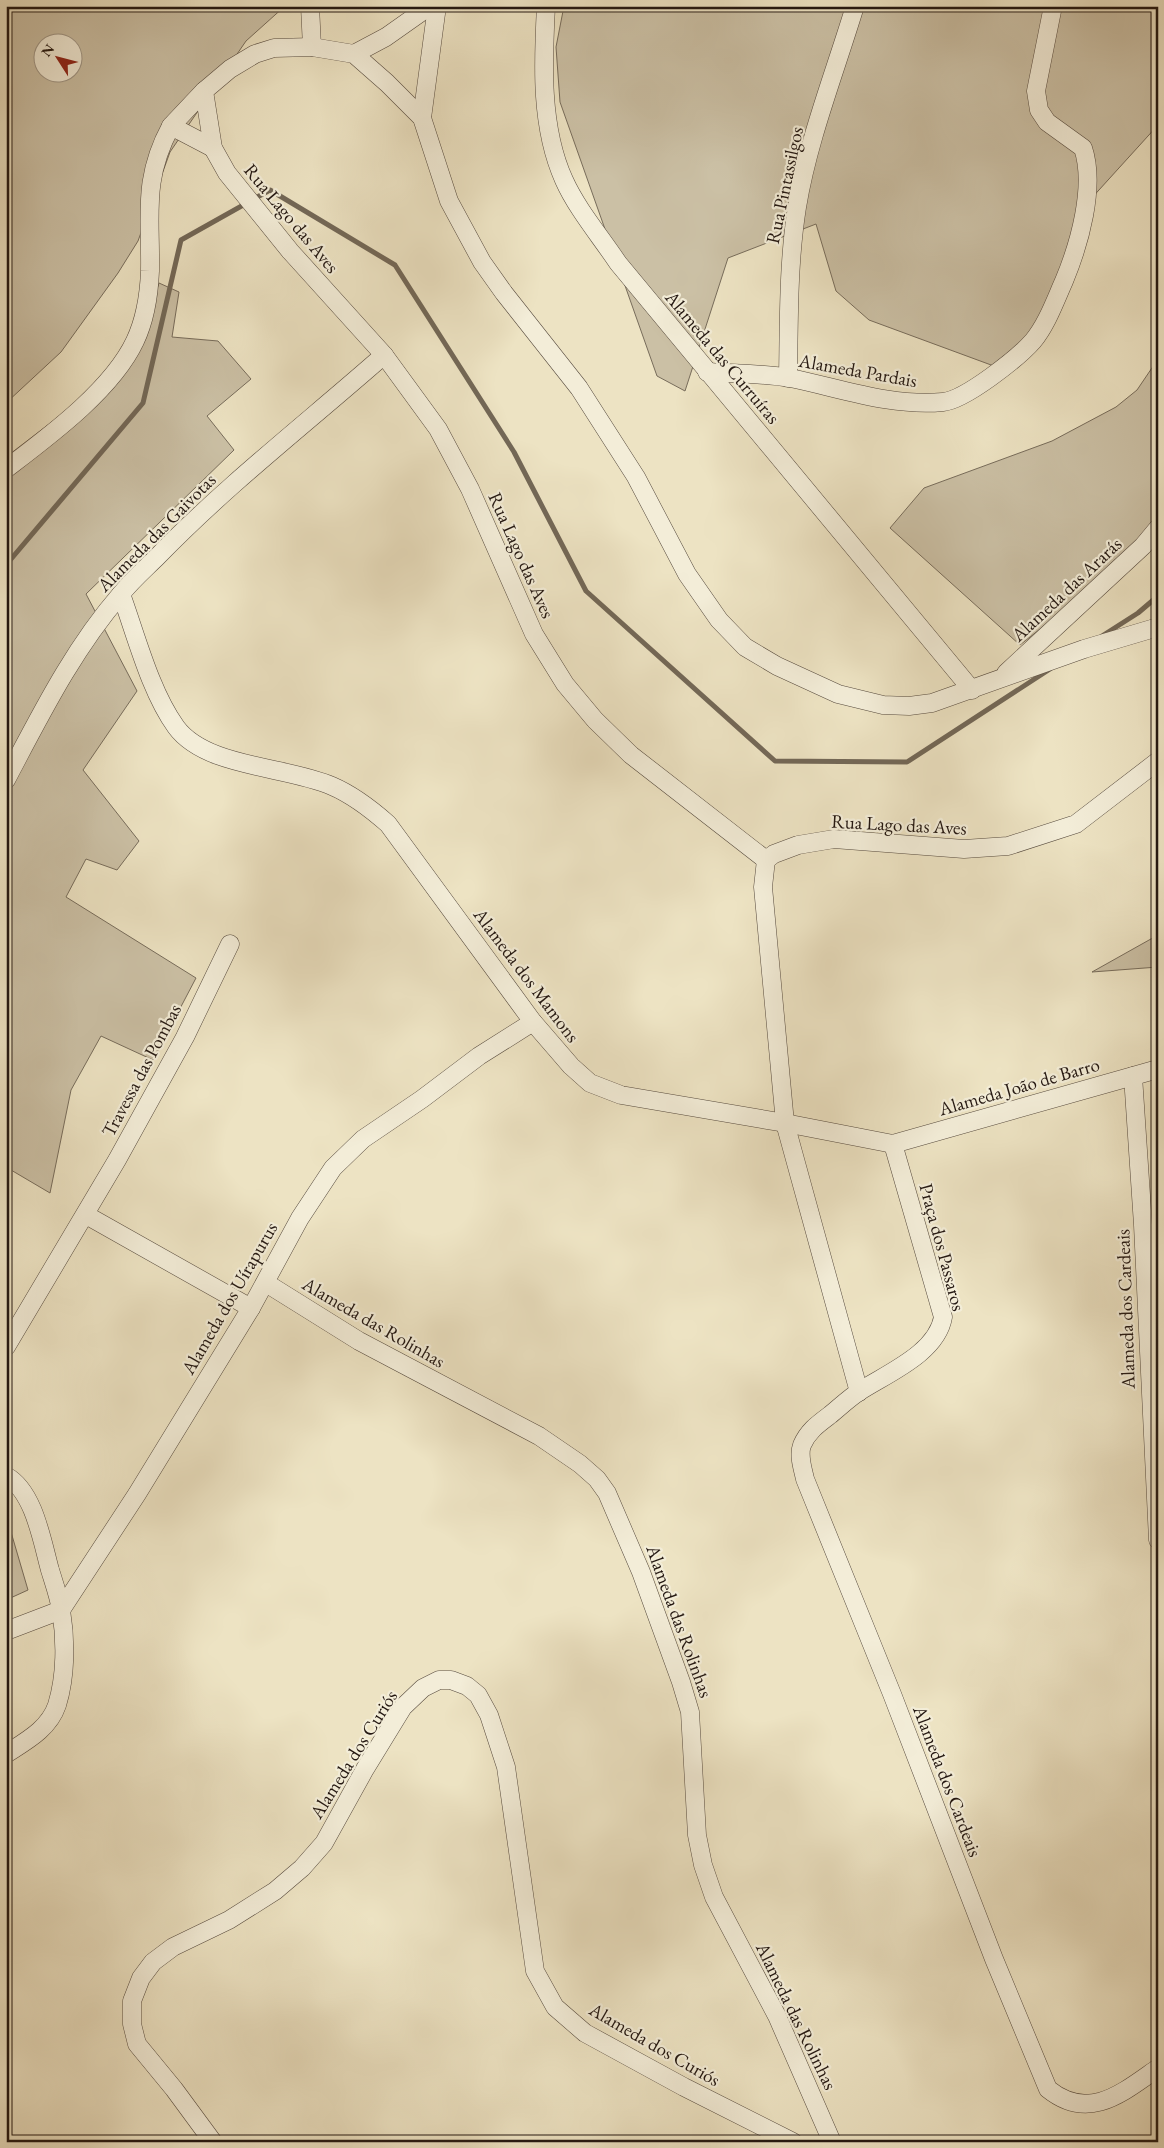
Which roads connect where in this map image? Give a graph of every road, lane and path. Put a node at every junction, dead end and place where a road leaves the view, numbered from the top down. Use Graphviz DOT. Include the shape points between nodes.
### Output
graph roads {
  1 [pos="310,6"];
  2 [pos="430,6"];
  3 [pos="436,6"];
  4 [pos="546,6"];
  5 [pos="854,6"];
  6 [pos="1053,6"];
  7 [pos="312,46"];
  8 [pos="354,54"];
  9 [pos="204,92"];
  10 [pos="422,118"];
  11 [pos="171,126"];
  12 [pos="213,148"];
  13 [pos="384,355"];
  14 [pos="707,372"];
  15 [pos="788,378"];
  16 [pos="6,470"];
  17 [pos="1158,528"];
  18 [pos="121,594"];
  19 [pos="1158,627"];
  20 [pos="1000,678"];
  21 [pos="972,690"];
  22 [pos="1158,761"];
  23 [pos="6,780"];
  24 [pos="766,860"];
  25 [pos="230,944"];
  26 [pos="533,1022"];
  27 [pos="1158,1069"];
  28 [pos="1133,1076"];
  29 [pos="785,1123"];
  30 [pos="893,1144"];
  31 [pos="86,1215"];
  32 [pos="266,1283"];
  33 [pos="251,1308"];
  34 [pos="6,1347"];
  35 [pos="859,1392"];
  36 [pos="6,1476"];
  37 [pos="1158,1540"];
  38 [pos="61,1610"];
  39 [pos="6,1631"];
  40 [pos="6,1754"];
  41 [pos="1158,2068"];
  42 [pos="214,2142"];
  43 [pos="793,2142"];
  44 [pos="832,2142"];
  1 -- 7 [label="street"];
  2 -- 8 [label="street" via="386,37"];
  3 -- 10 [label="street"];
  4 -- 14 [label="street, Alameda das Curruíras" via="546,99 553,153 565,181 618,263"];
  5 -- 15 [label="street, Rua Pintassilgos" via="797,205 791,254"];
  6 -- 15 [label="street, Alameda Pardais" via="1036,91 1042,116 1083,148 1087,166 1086,206 1076,254 1045,324 1032,342 992,377 946,402 918,403 865,396"];
  7 -- 8 [label="street"];
  7 -- 9 [label="street" via="274,48 255,54 230,69"];
  8 -- 10 [label="street"];
  9 -- 11 [label="street"];
  9 -- 12 [label="street, Rua Lago das Aves"];
  10 -- 21 [label="street" via="449,201 482,262 579,388 636,477 688,574 732,634 745,647 777,666 838,694 883,705 932,703"];
  11 -- 12 [label="street"];
  11 -- 16 [label="street" via="153,170 148,207 150,271 147,303 135,341 118,369 90,399"];
  12 -- 13 [label="street, Rua Lago das Aves" via="249,202"];
  13 -- 18 [label="street, Alameda das Gaivotas" via="256,463 184,529"];
  13 -- 24 [label="street, Rua Lago das Aves" via="438,429 470,489 534,634 565,684 595,720 631,755"];
  14 -- 15 [label="street, Alameda Pardais"];
  14 -- 21 [label="street, Alameda das Curruíras"];
  17 -- 20 [label="street, Alameda das Ararás" via="1144,546"];
  18 -- 23 [label="street, Alameda das Gaivotas" via="84,643"];
  18 -- 26 [label="street, Alameda dos Mamons" via="154,686 176,727 194,745 215,755 332,785 365,804 388,824"];
  19 -- 20 [label="street"];
  20 -- 21 [label="street"];
  22 -- 24 [label="street, Rua Lago das Aves" via="1076,824 1008,846 964,849 834,839 798,845"];
  24 -- 29 [label="street" via="764,887"];
  25 -- 31 [label="street, Travessa das Pombas" via="185,1037"];
  26 -- 29 [label="street, Alameda dos Mamons" via="571,1066 597,1086 621,1095"];
  26 -- 32 [label="street, Alameda dos Uírapurus" via="479,1056 363,1139 333,1168 300,1218"];
  27 -- 28 [label="street, Alameda João de Barro"];
  28 -- 30 [label="street, Alameda João de Barro"];
  28 -- 37 [label="street, Alameda dos Cardeais"];
  29 -- 30 [label="street"];
  29 -- 35 [label="street"];
  30 -- 35 [label="street, Praça dos Passaros" via="942,1317 941,1326 928,1346"];
  31 -- 33 [label="street"];
  31 -- 34 [label="street, Travessa das Pombas"];
  32 -- 33 [label="street, Alameda dos Uírapurus"];
  32 -- 44 [label="street, Alameda das Rolinhas" via="359,1342 539,1436 580,1464 607,1492 641,1572 690,1712 697,1835 714,1898 777,2016"];
  33 -- 38 [label="street, Alameda dos Uírapurus" via="137,1494"];
  35 -- 41 [label="street, Alameda dos Cardeais" via="810,1430 802,1447 805,1479 1048,2089 1069,2102 1089,2105 1116,2096"];
  36 -- 38 [label="street" via="24,1493 36,1518"];
  38 -- 39 [label="street"];
  38 -- 40 [label="street" via="64,1661 57,1705 39,1732"];
  42 -- 43 [label="street, Alameda dos Curiós" via="137,2044 132,2024 132,2000 141,1978 153,1962 173,1948 229,1920 302,1868 324,1843 364,1769 403,1707 423,1688 439,1680 451,1680 467,1686 478,1695 489,1715 506,1767 535,1971 555,2006 585,2033 684,2088"];
}
